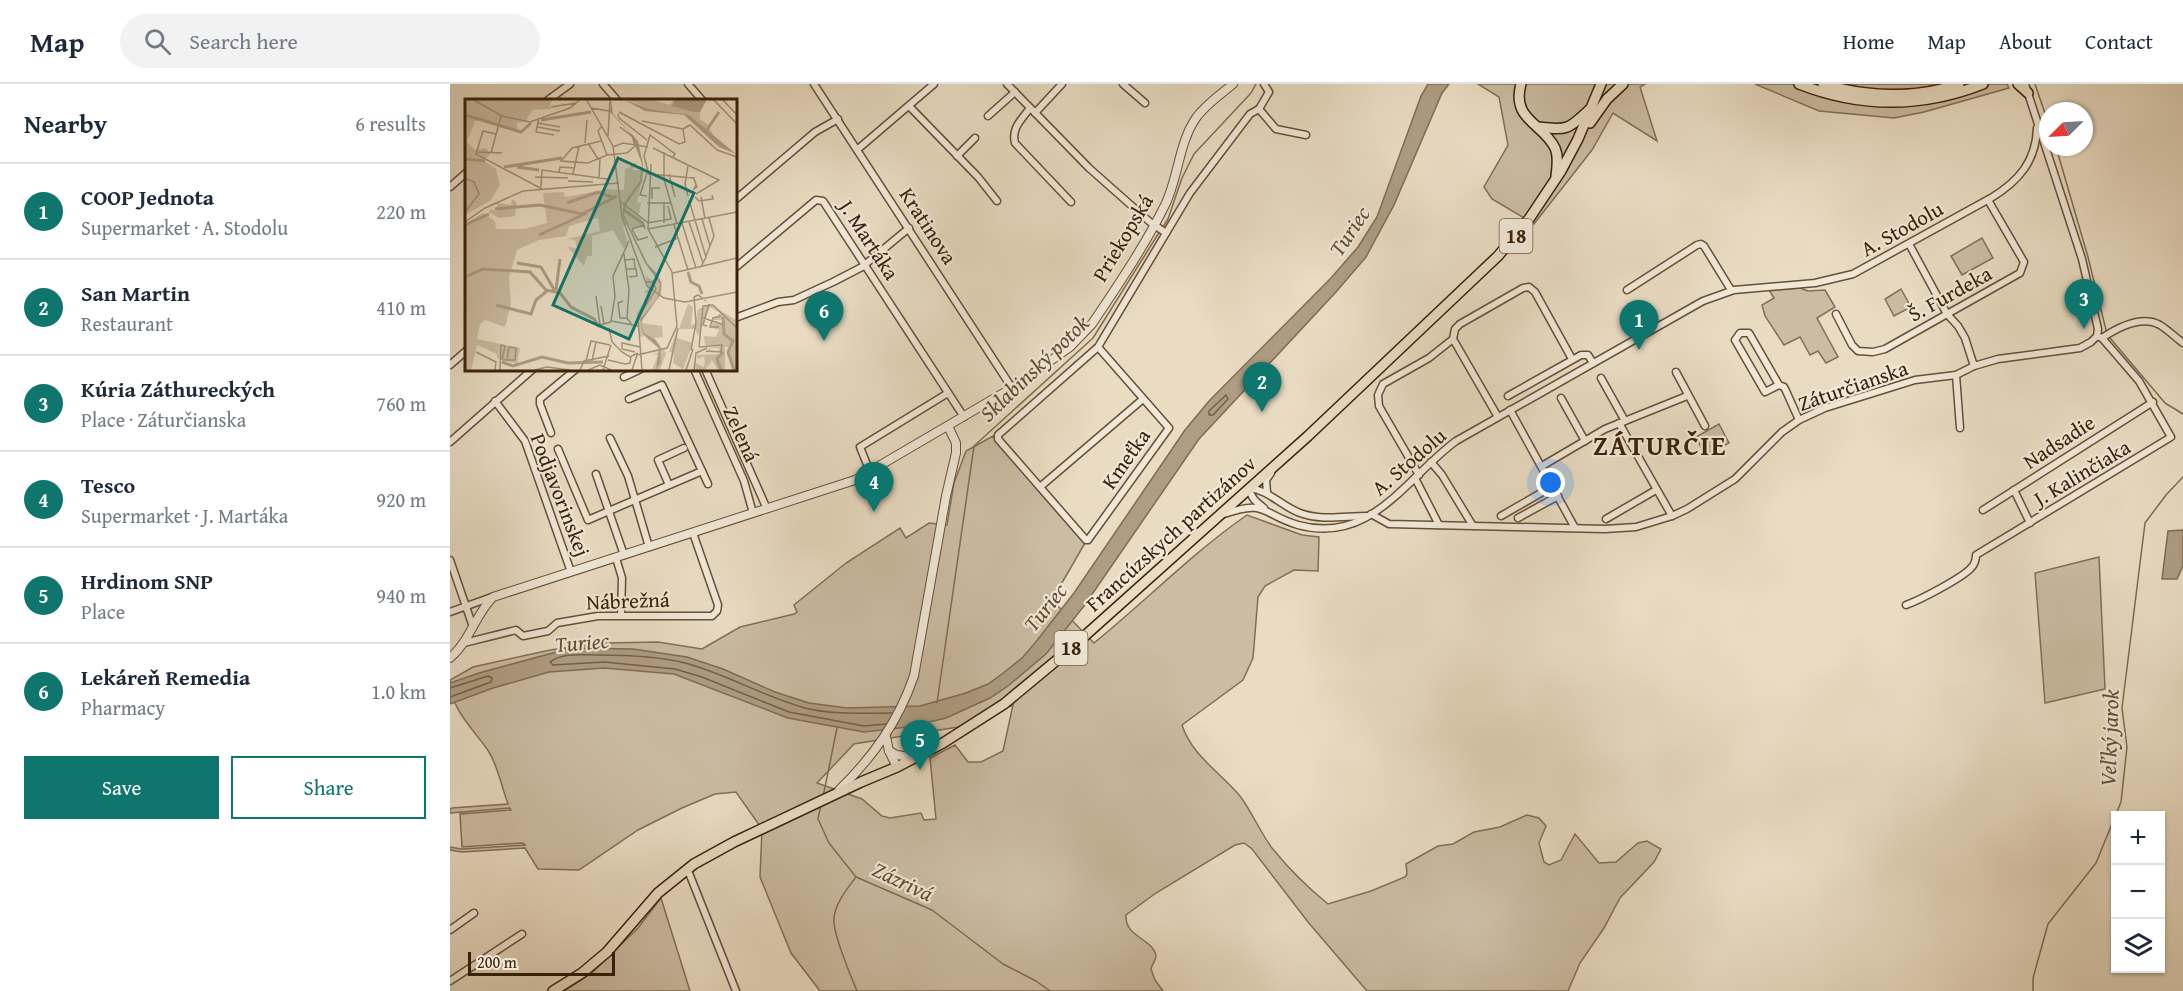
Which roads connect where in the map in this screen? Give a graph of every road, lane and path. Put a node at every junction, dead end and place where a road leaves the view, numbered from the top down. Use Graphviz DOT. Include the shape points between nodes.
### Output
graph roads {
  1 [pos="570,84"];
  2 [pos="603,84"];
  3 [pos="688,84"];
  4 [pos="814,84"];
  5 [pos="934,84"];
  6 [pos="1007,84"];
  7 [pos="1062,84"];
  8 [pos="1123,84"];
  9 [pos="1233,84"];
  10 [pos="1264,84"];
  11 [pos="1521,84"];
  12 [pos="1600,84"];
  13 [pos="1623,84"];
  14 [pos="1799,84"];
  15 [pos="1823,84"];
  16 [pos="1959,84"];
  17 [pos="1983,84"];
  18 [pos="2018,84"];
  19 [pos="2026,87"];
  20 [pos="1015,92"];
  21 [pos="697,94"];
  22 [pos="549,99"];
  23 [pos="616,99"];
  24 [pos="691,99"];
  25 [pos="701,99"];
  26 [pos="1145,103"];
  27 [pos="909,106"];
  28 [pos="1592,107"];
  29 [pos="1033,110"];
  30 [pos="1259,110"];
  31 [pos="988,116"];
  32 [pos="838,119"];
  33 [pos="2037,121"];
  34 [pos="1538,127"];
  35 [pos="1306,135"];
  36 [pos="975,138"];
  37 [pos="1578,139"];
  38 [pos="858,149"];
  39 [pos="957,156"];
  40 [pos="465,174"];
  41 [pos="1556,179"];
  42 [pos="450,187"];
  43 [pos="736,199"];
  44 [pos="1988,200"];
  45 [pos="997,201"];
  46 [pos="1071,202"];
  47 [pos="1156,227"];
  48 [pos="909,228"];
  49 [pos="1166,233"];
  50 [pos="1909,244"];
  51 [pos="865,264"];
  52 [pos="736,267"];
  53 [pos="1628,290"];
  54 [pos="1731,290"];
  55 [pos="1106,306"];
  56 [pos="1117,313"];
  57 [pos="1836,314"];
  58 [pos="1947,314"];
  59 [pos="736,318"];
  60 [pos="2103,336"];
  61 [pos="1453,339"];
  62 [pos="2183,343"];
  63 [pos="1098,347"];
  64 [pos="465,352"];
  65 [pos="1572,359"];
  66 [pos="1593,363"];
  67 [pos="450,365"];
  68 [pos="1974,366"];
  69 [pos="531,370"];
  70 [pos="575,370"];
  71 [pos="639,370"];
  72 [pos="694,370"];
  73 [pos="705,370"];
  74 [pos="1676,372"];
  75 [pos="1956,375"];
  76 [pos="624,377"];
  77 [pos="1601,378"];
  78 [pos="1779,385"];
  79 [pos="1012,388"];
  80 [pos="948,393"];
  81 [pos="1508,396"];
  82 [pos="1687,396"];
  83 [pos="1561,398"];
  84 [pos="629,399"];
  85 [pos="1143,399"];
  86 [pos="495,401"];
  87 [pos="2153,402"];
  88 [pos="1510,410"];
  89 [pos="964,417"];
  90 [pos="1498,417"];
  91 [pos="1799,420"];
  92 [pos="1622,422"];
  93 [pos="948,426"];
  94 [pos="1705,426"];
  95 [pos="1960,428"];
  96 [pos="551,433"];
  97 [pos="610,438"];
  98 [pos="1586,441"];
  99 [pos="450,442"];
  100 [pos="684,448"];
  101 [pos="558,449"];
  102 [pos="1280,460"];
  103 [pos="1431,462"];
  104 [pos="1542,466"];
  105 [pos="702,471"];
  106 [pos="870,472"];
  107 [pos="596,474"];
  108 [pos="1417,476"];
  109 [pos="708,484"];
  110 [pos="669,485"];
  111 [pos="1553,486"];
  112 [pos="1040,487"];
  113 [pos="1249,488"];
  114 [pos="1656,490"];
  115 [pos="2014,490"];
  116 [pos="1267,492"];
  117 [pos="1558,496"];
  118 [pos="634,500"];
  119 [pos="766,509"];
  120 [pos="1983,510"];
  121 [pos="610,511"];
  122 [pos="1270,511"];
  123 [pos="753,513"];
  124 [pos="1369,515"];
  125 [pos="1501,516"];
  126 [pos="1672,516"];
  127 [pos="1218,517"];
  128 [pos="1518,518"];
  129 [pos="1606,519"];
  130 [pos="2031,523"];
  131 [pos="1439,525"];
  132 [pos="1473,526"];
  133 [pos="1575,528"];
  134 [pos="693,533"];
  135 [pos="649,547"];
  136 [pos="620,556"];
  137 [pos="450,560"];
  138 [pos="571,572"];
  139 [pos="493,597"];
  140 [pos="1906,605"];
  141 [pos="466,606"];
  142 [pos="450,612"];
  143 [pos="621,615"];
  144 [pos="473,627"];
  145 [pos="464,643"];
  146 [pos="450,658"];
  147 [pos="887,734"];
  148 [pos="889,751"];
  149 [pos="915,758"];
  150 [pos="897,767"];
  151 [pos="837,793"];
  152 [pos="687,868"];
  153 [pos="474,913"];
  154 [pos="450,930"];
  155 [pos="522,934"];
  156 [pos="450,981"];
  157 [pos="553,991"];
  158 [pos="736,991"];
  1 -- 22 [label="street"];
  2 -- 23 [label="street"];
  3 -- 21 [label="street"];
  4 -- 32 [label="street, Kratinova"];
  5 -- 27 [label="street"];
  6 -- 20 [label="street"];
  7 -- 29 [label="street"];
  8 -- 26 [label="street"];
  9 -- 47 [label="street, Priekopská" via="1207,105 1191,125"];
  10 -- 30 [label="street" via="1269,92"];
  11 -- 34 [label="main road" via="1521,109"];
  12 -- 28 [label="main road, 18"];
  13 -- 37 [label="main road"];
  14 -- 17 [label="main road" via="1842,98 1898,103 1944,97"];
  15 -- 16 [label="main road" via="1898,95"];
  18 -- 19 [label="main road"];
  19 -- 33 [label="street"];
  20 -- 29 [label="street"];
  20 -- 31 [label="street"];
  21 -- 24 [label="street"];
  21 -- 25 [label="street"];
  27 -- 38 [label="street"];
  27 -- 39 [label="street"];
  28 -- 34 [label="main road" via="1563,129"];
  28 -- 37 [label="main road, 18"];
  29 -- 46 [label="street" via="1015,128 1016,143"];
  29 -- 47 [label="street" via="1089,168"];
  30 -- 35 [label="street" via="1276,129"];
  30 -- 49 [label="street" via="1250,114 1209,167"];
  32 -- 38 [label="street, Kratinova"];
  32 -- 43 [label="street" via="815,132"];
  33 -- 44 [label="street, A. Stodolu" via="2035,150 2029,163 2013,183"];
  33 -- 60 [label="street"];
  34 -- 41 [label="main road" via="1556,149"];
  36 -- 39 [label="street"];
  37 -- 41 [label="main road, 18"];
  38 -- 48 [label="street, Kratinova"];
  39 -- 45 [label="street"];
  40 -- 42 [label="street"];
  41 -- 102 [label="main road, Francúzskych partizánov / 18" via="1521,230 1484,271"];
  44 -- 50 [label="street, A. Stodolu"];
  44 -- 58 [label="street, Š. Furdeka" via="2024,262 2020,273"];
  47 -- 49 [label="street"];
  47 -- 55 [label="street, Priekopská"];
  48 -- 51 [label="street"];
  48 -- 79 [label="street, Kratinova"];
  49 -- 56 [label="street"];
  50 -- 54 [label="street, A. Stodolu" via="1844,277"];
  50 -- 58 [label="street"];
  51 -- 52 [label="street, J. Martáka" via="820,199"];
  51 -- 59 [label="street" via="794,300"];
  51 -- 80 [label="street, J. Martáka"];
  53 -- 54 [label="street" via="1701,244"];
  54 -- 66 [label="street, A. Stodolu" via="1694,306"];
  55 -- 56 [label="street"];
  55 -- 79 [label="street, Priekopská" via="1070,347"];
  56 -- 63 [label="street"];
  57 -- 58 [label="street, Š. Furdeka" via="1852,345 1858,351 1873,352"];
  58 -- 68 [label="street" via="1965,338"];
  60 -- 62 [label="street, Záturčianska" via="2130,323 2147,323 2157,324"];
  60 -- 68 [label="street, Záturčianska" via="2080,348 2019,355"];
  60 -- 87 [label="street, J. Kalinčiaka"];
  61 -- 65 [label="street" via="1460,324 1529,287"];
  61 -- 90 [label="street"];
  61 -- 108 [label="street" via="1383,384 1377,395 1379,406"];
  63 -- 85 [label="street, Kmeťka"];
  63 -- 112 [label="street" via="998,435"];
  64 -- 67 [label="street"];
  65 -- 66 [label="street" via="1585,354"];
  65 -- 81 [label="street"];
  66 -- 88 [label="street, A. Stodolu"];
  68 -- 75 [label="street, Záturčianska"];
  69 -- 86 [label="street"];
  70 -- 96 [label="street" via="540,399"];
  71 -- 76 [label="street"];
  72 -- 123 [label="street, Zelená" via="744,481"];
  73 -- 119 [label="street, Zelená"];
  74 -- 82 [label="street"];
  75 -- 91 [label="street, Záturčianska" via="1907,382 1824,408"];
  75 -- 95 [label="street"];
  77 -- 92 [label="street"];
  78 -- 78 [label="street" via="1749,333 1740,333 1736,340 1766,392"];
  78 -- 91 [label="street" via="1784,387"];
  79 -- 89 [label="street, Priekopská"];
  80 -- 89 [label="street, J. Martáka"];
  80 -- 106 [label="street" via="860,447"];
  82 -- 92 [label="street"];
  82 -- 94 [label="street"];
  83 -- 98 [label="street"];
  84 -- 105 [label="street" via="662,385"];
  85 -- 112 [label="street, Kmeťka"];
  85 -- 112 [label="street, Kmeťka" via="1168,428 1088,540"];
  86 -- 99 [label="street"];
  86 -- 138 [label="street, Podjavorinskej" via="525,441"];
  87 -- 115 [label="street, Nadsadie"];
  87 -- 130 [label="street, J. Kalinčiaka" via="2171,434 2168,439"];
  88 -- 90 [label="street, A. Stodolu"];
  88 -- 104 [label="street"];
  89 -- 93 [label="street, Priekopská"];
  90 -- 103 [label="street, A. Stodolu" via="1456,441"];
  91 -- 126 [label="street, Záturčianska" via="1735,479"];
  92 -- 98 [label="street"];
  92 -- 114 [label="street"];
  93 -- 106 [label="street, Priekopská"];
  93 -- 147 [label="street" via="956,453 919,654 904,702"];
  97 -- 118 [label="street" via="628,476"];
  98 -- 104 [label="street"];
  100 -- 110 [label="street" via="658,460"];
  101 -- 121 [label="street" via="588,520"];
  102 -- 113 [label="main road, Francúzskych partizánov / 18"];
  102 -- 116 [label="street" via="1266,480"];
  103 -- 108 [label="street, A. Stodolu"];
  103 -- 132 [label="street"];
  104 -- 111 [label="street"];
  105 -- 109 [label="street"];
  105 -- 110 [label="street"];
  106 -- 119 [label="street, Priekopská" via="837,487"];
  107 -- 121 [label="street"];
  108 -- 124 [label="street, A. Stodolu" via="1391,501"];
  108 -- 131 [label="street"];
  110 -- 118 [label="street"];
  111 -- 117 [label="street"];
  111 -- 125 [label="street"];
  113 -- 116 [label="street"];
  113 -- 122 [label="street" via="1255,501"];
  113 -- 127 [label="main road, Francúzskych partizánov / 18"];
  114 -- 126 [label="street"];
  114 -- 129 [label="street"];
  115 -- 120 [label="street, Nadsadie"];
  115 -- 130 [label="street"];
  116 -- 124 [label="street" via="1282,505 1309,516"];
  117 -- 128 [label="street"];
  117 -- 133 [label="street"];
  118 -- 121 [label="street"];
  118 -- 135 [label="street"];
  119 -- 123 [label="street, Priekopská"];
  121 -- 136 [label="street"];
  122 -- 124 [label="street" via="1297,524 1325,529 1360,522"];
  122 -- 127 [label="street" via="1245,507"];
  123 -- 134 [label="street, Priekopská"];
  124 -- 131 [label="street, Záturčianska" via="1389,524"];
  126 -- 133 [label="street, Záturčianska" via="1636,526"];
  127 -- 149 [label="main road, Francúzskych partizánov / 18" via="1011,699"];
  130 -- 140 [label="street, J. Kalinčiaka" via="1976,555 1972,568 1958,579"];
  131 -- 132 [label="street, Záturčianska"];
  132 -- 133 [label="street, Záturčianska"];
  134 -- 135 [label="street, Priekopská"];
  134 -- 143 [label="street, Nábrežná" via="717,611 712,616"];
  135 -- 136 [label="street, Priekopská"];
  136 -- 138 [label="street, Priekopská"];
  136 -- 143 [label="street"];
  137 -- 141 [label="street"];
  138 -- 139 [label="street, Priekopská"];
  139 -- 141 [label="street"];
  139 -- 144 [label="street"];
  141 -- 142 [label="street"];
  141 -- 144 [label="street"];
  143 -- 145 [label="street, Nábrežná" via="557,623 548,631 523,636 516,630"];
  144 -- 145 [label="street"];
  145 -- 146 [label="street"];
  147 -- 148 [label="street"];
  147 -- 151 [label="street"];
  148 -- 149 [label="street"];
  148 -- 150 [label="street"];
  149 -- 150 [label="main road, Francúzskych partizánov / 18"];
  150 -- 151 [label="main road, Francúzskych partizánov / 18"];
  151 -- 152 [label="main road, Francúzskych partizánov / 18" via="718,849"];
  152 -- 157 [label="main road, Francúzskych partizánov / 18" via="658,893 607,952"];
  152 -- 158 [label="street"];
  153 -- 154 [label="street"];
  155 -- 156 [label="street"];
}
